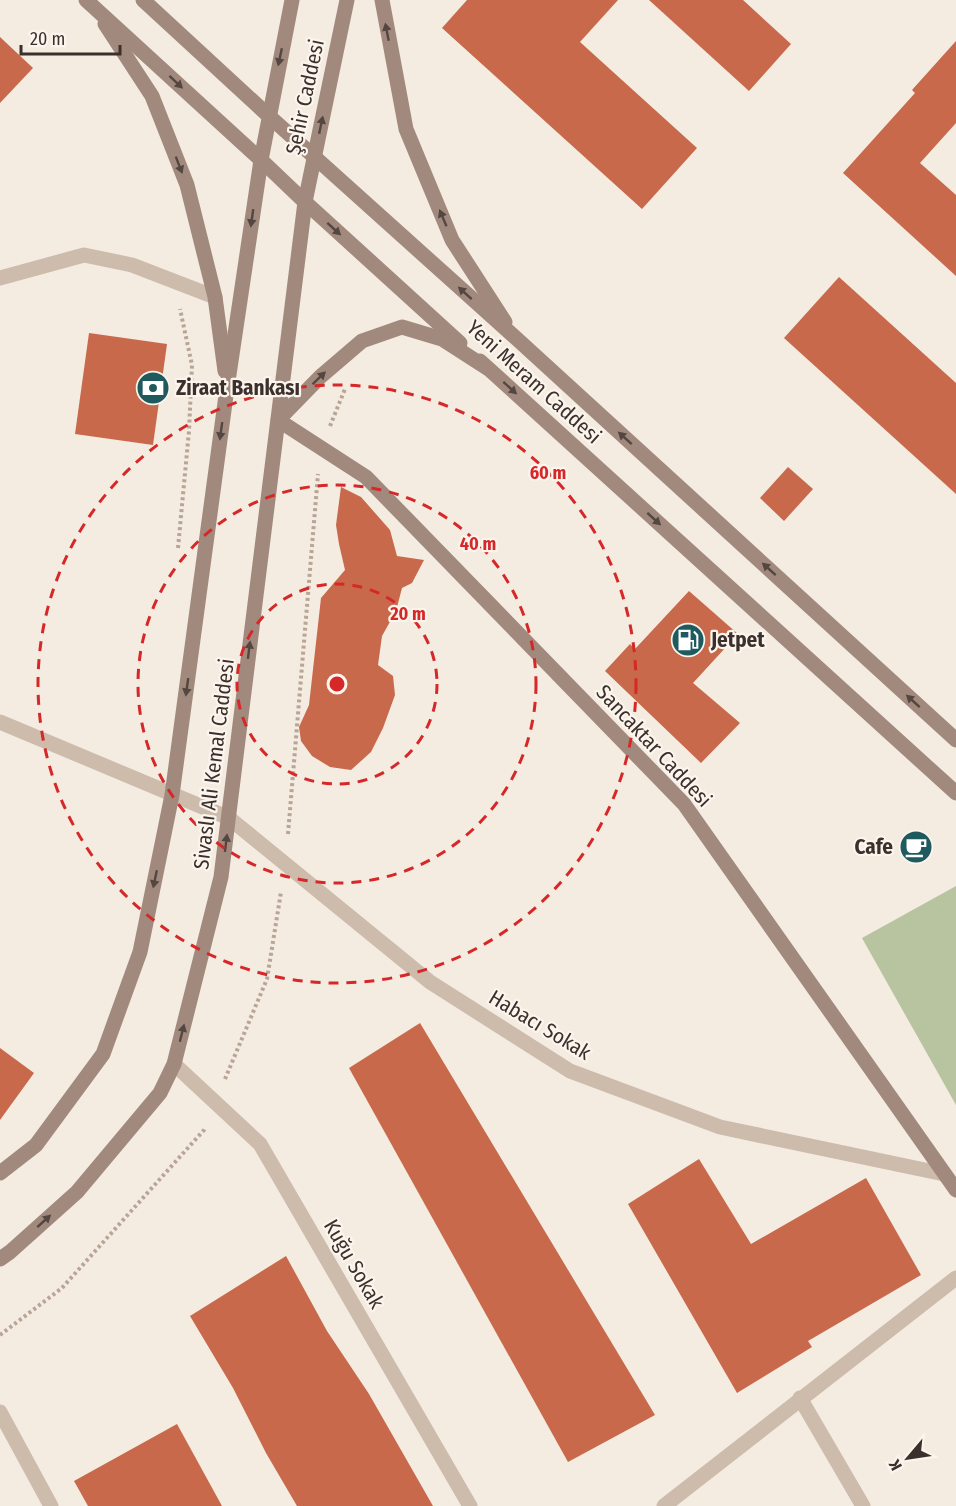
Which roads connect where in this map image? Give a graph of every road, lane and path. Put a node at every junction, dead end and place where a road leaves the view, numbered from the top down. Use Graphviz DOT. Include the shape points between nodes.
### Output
graph roads {
  1 [pos="143,0"];
  2 [pos="292,0"];
  3 [pos="346,0"];
  4 [pos="382,0"];
  5 [pos="89,2"];
  6 [pos="270,117"];
  7 [pos="314,157"];
  8 [pos="261,160"];
  9 [pos="305,202"];
  10 [pos="0,278"];
  11 [pos="175,282"];
  12 [pos="215,297"];
  13 [pos="517,339"];
  14 [pos="487,368"];
  15 [pos="227,388"];
  16 [pos="278,420"];
  17 [pos="178,550"];
  18 [pos="0,722"];
  19 [pos="956,740"];
  20 [pos="956,793"];
  21 [pos="172,795"];
  22 [pos="229,818"];
  23 [pos="174,1064"];
  24 [pos="0,1173"];
  25 [pos="944,1174"];
  26 [pos="956,1190"];
  27 [pos="0,1259"];
  28 [pos="956,1278"];
  29 [pos="800,1398"];
  30 [pos="0,1412"];
  31 [pos="51,1506"];
  32 [pos="470,1506"];
  33 [pos="664,1506"];
  34 [pos="863,1506"];
  1 -- 6 [label="main road, Yeni Meram Caddesi"];
  2 -- 6 [label="main road, Şehir Caddesi, one-way"];
  7 -- 3 [label="main road, Şehir Caddesi, one-way"];
  13 -- 4 [label="main road, one-way" via="452,240 406,129"];
  5 -- 8 [label="main road, Yeni Meram Caddesi, one-way"];
  5 -- 12 [label="main road, one-way" via="152,96 187,185"];
  6 -- 7 [label="main road, Yeni Meram Caddesi"];
  6 -- 8 [label="main road, Şehir Caddesi"];
  7 -- 9 [label="main road, Şehir Caddesi"];
  13 -- 7 [label="main road, Yeni Meram Caddesi, one-way"];
  8 -- 9 [label="main road, Yeni Meram Caddesi"];
  8 -- 15 [label="main road, Sivaslı Ali Kemal Caddesi, one-way"];
  9 -- 14 [label="main road, Yeni Meram Caddesi, one-way"];
  9 -- 16 [label="main road, Sivaslı Ali Kemal Caddesi"];
  10 -- 11 [label="street" via="84,255 132,265"];
  11 -- 12 [label="street"];
  11 -- 17 [label="path" via="192,365"];
  12 -- 15 [label="main road"];
  19 -- 13 [label="main road, Yeni Meram Caddesi, one-way"];
  16 -- 14 [label="main road, one-way" via="362,341 402,327 442,339"];
  14 -- 20 [label="main road, Yeni Meram Caddesi, one-way"];
  15 -- 21 [label="main road, Sivaslı Ali Kemal Caddesi, one-way"];
  22 -- 16 [label="main road, Sivaslı Ali Kemal Caddesi, one-way"];
  16 -- 25 [label="main road, Sancaktar Caddesi" via="366,477 684,804"];
  18 -- 21 [label="street, Habacı Sokak"];
  21 -- 22 [label="street, Habacı Sokak"];
  21 -- 24 [label="main road, Sivaslı Ali Kemal Caddesi, one-way" via="140,952 103,1054 36,1145"];
  23 -- 22 [label="main road, Sivaslı Ali Kemal Caddesi, one-way" via="221,877"];
  22 -- 25 [label="street, Habacı Sokak" via="430,982 570,1071 720,1126"];
  27 -- 23 [label="main road, Sivaslı Ali Kemal Caddesi, one-way" via="77,1192 159,1093"];
  23 -- 32 [label="street, Kuğu Sokak" via="260,1144"];
  25 -- 26 [label="main road, Sancaktar Caddesi"];
  28 -- 29 [label="street"];
  29 -- 33 [label="street"];
  29 -- 34 [label="street"];
  30 -- 31 [label="street"];
}
